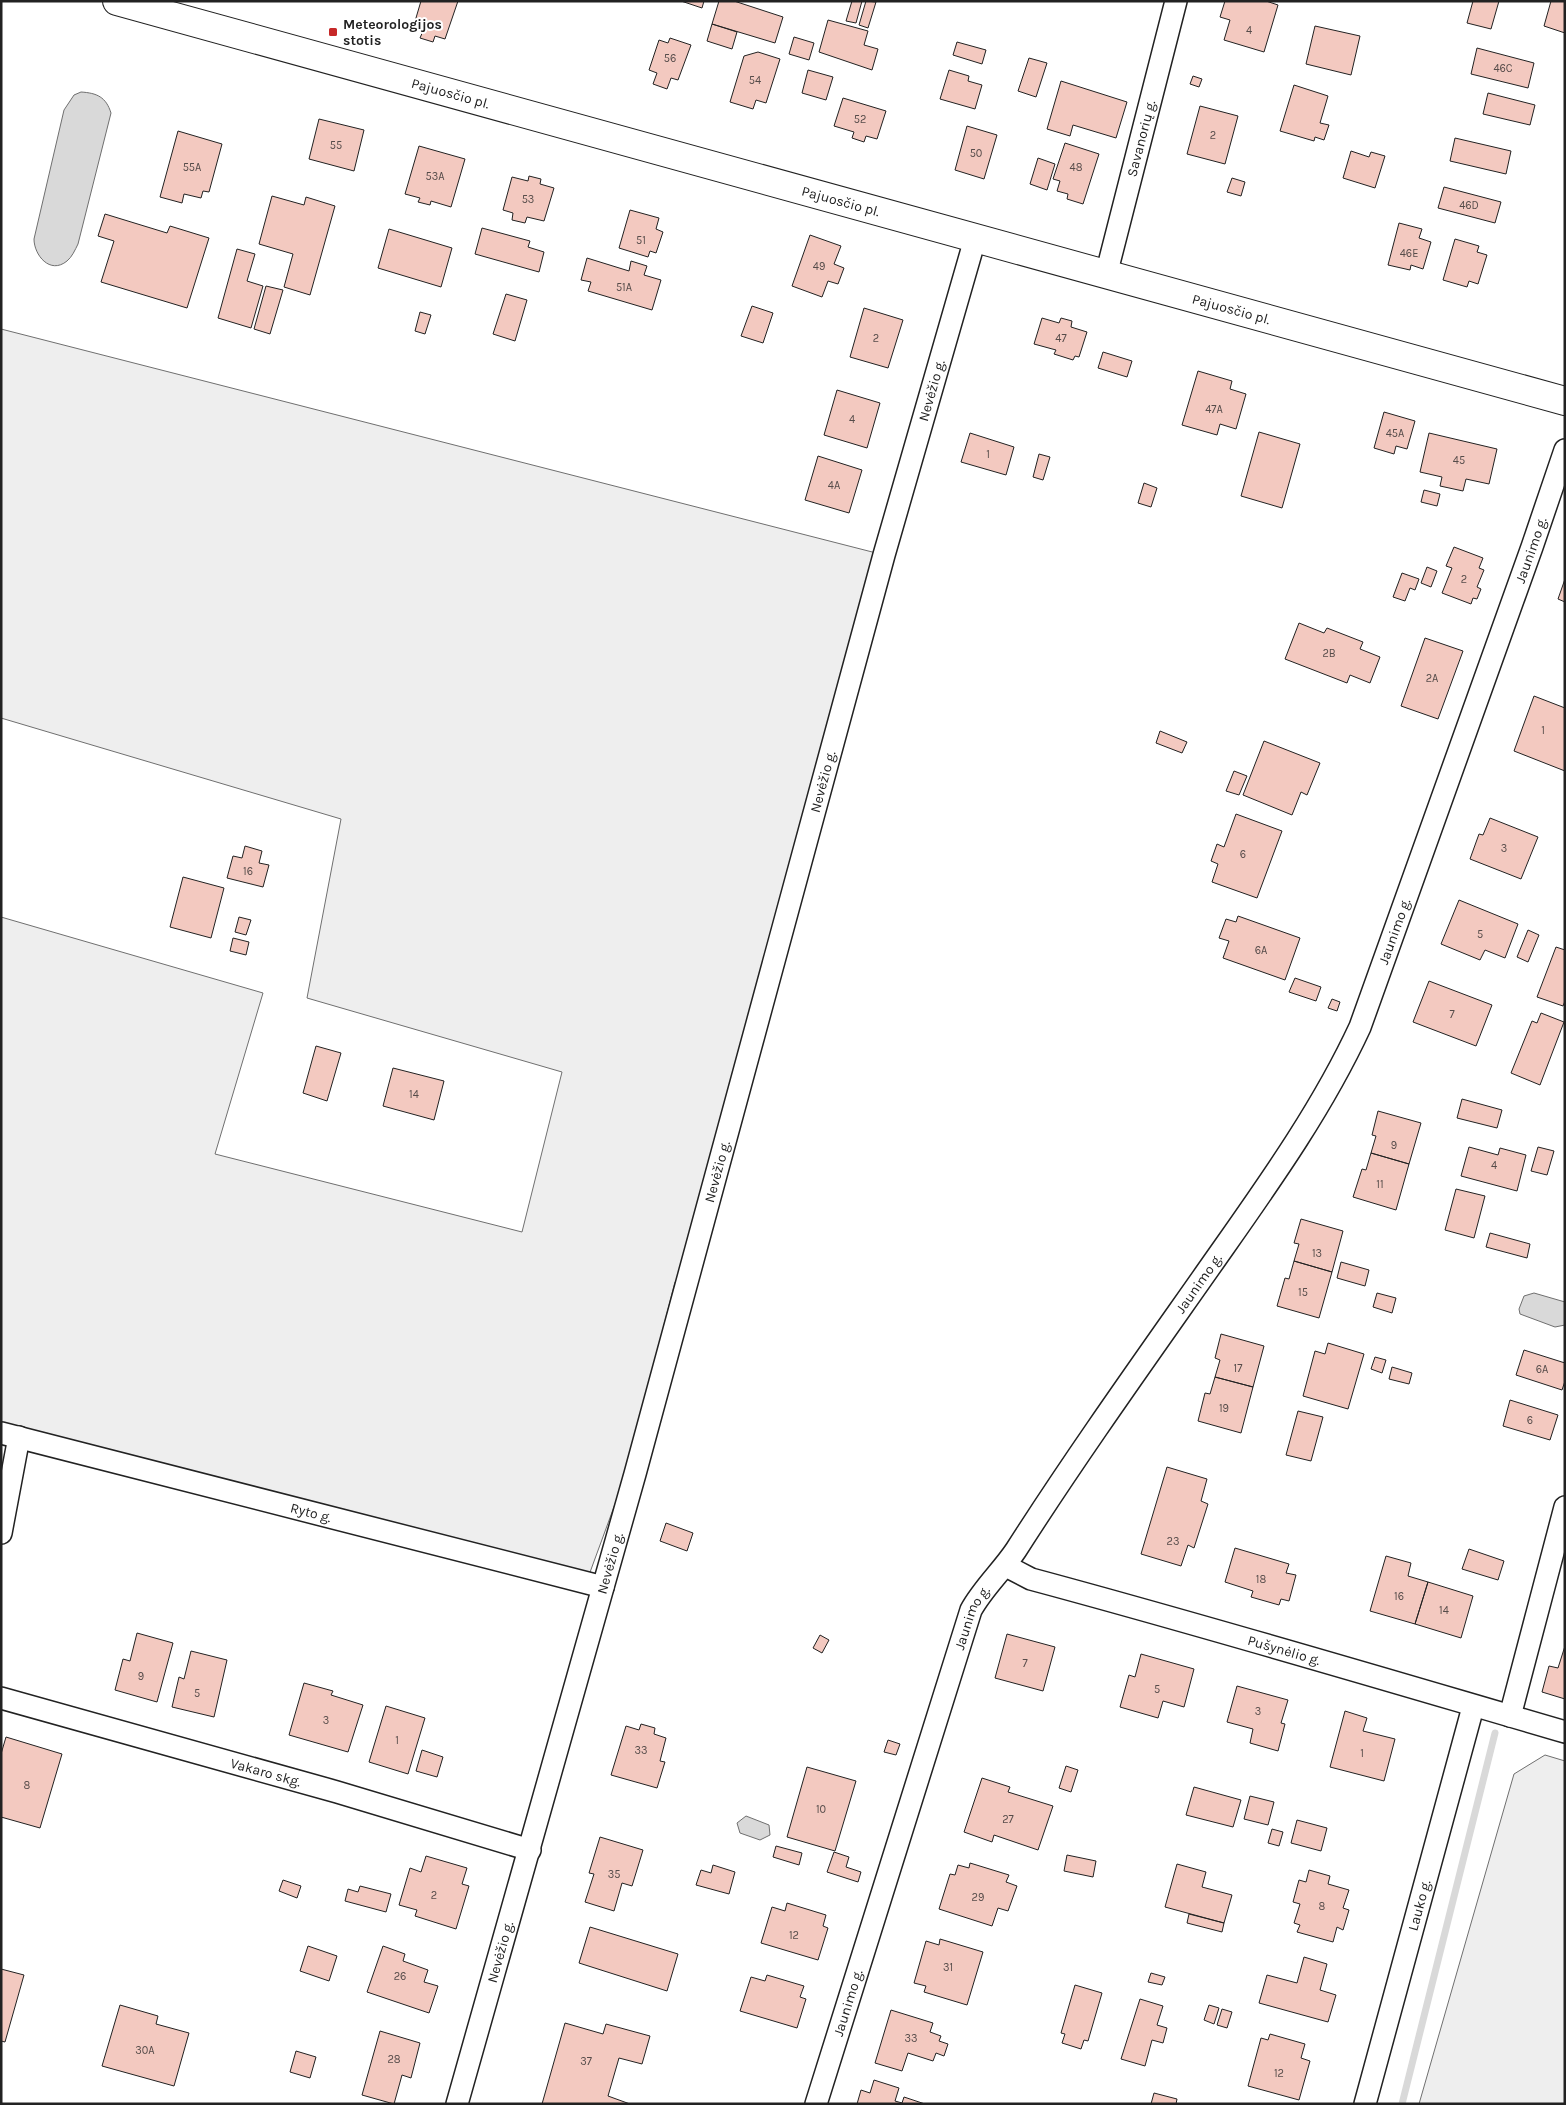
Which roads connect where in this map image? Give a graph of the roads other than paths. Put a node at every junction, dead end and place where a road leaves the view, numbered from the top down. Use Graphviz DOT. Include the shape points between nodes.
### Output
graph roads {
  1 [pos="117,1"];
  2 [pos="1176,1"];
  3 [pos="975,239"];
  4 [pos="1106,275"];
  5 [pos="1565,401"];
  6 [pos="1565,450"];
  7 [pos="10,1435"];
  8 [pos="1565,1507"];
  9 [pos="1,1533"];
  10 [pos="1006,1566"];
  11 [pos="603,1587"];
  12 [pos="1,1698"];
  13 [pos="1473,1707"];
  14 [pos="1510,1716"];
  15 [pos="1565,1732"];
  16 [pos="530,1850"];
  17 [pos="457,2104"];
  18 [pos="816,2104"];
  19 [pos="1365,2104"];
  1 -- 3 [label="main road, Pajuosčio pl."];
  2 -- 4 [label="street, Savanorių g."];
  3 -- 4 [label="main road, Pajuosčio pl."];
  3 -- 11 [label="street, Nevėžio g." via="884,555"];
  4 -- 5 [label="main road, Pajuosčio pl."];
  6 -- 10 [label="street, Jaunimo g." via="1360,1027 1345,1060 1292,1149"];
  7 -- 9 [label="street, Ryto g."];
  7 -- 11 [label="street, Ryto g."];
  8 -- 14 [label="street"];
  10 -- 13 [label="street, Pušynėlio g." via="1031,1579 1226,1631"];
  10 -- 18 [label="street, Jaunimo g." via="978,1596 964,1627"];
  11 -- 16 [label="street, Nevėžio g."];
  12 -- 16 [label="street, Vakaro skg."];
  13 -- 14 [label="street, Pušynėlio g."];
  13 -- 19 [label="street, Lauko g."];
  14 -- 15 [label="street, Pušynėlio g."];
  16 -- 17 [label="street, Nevėžio g."];
}
